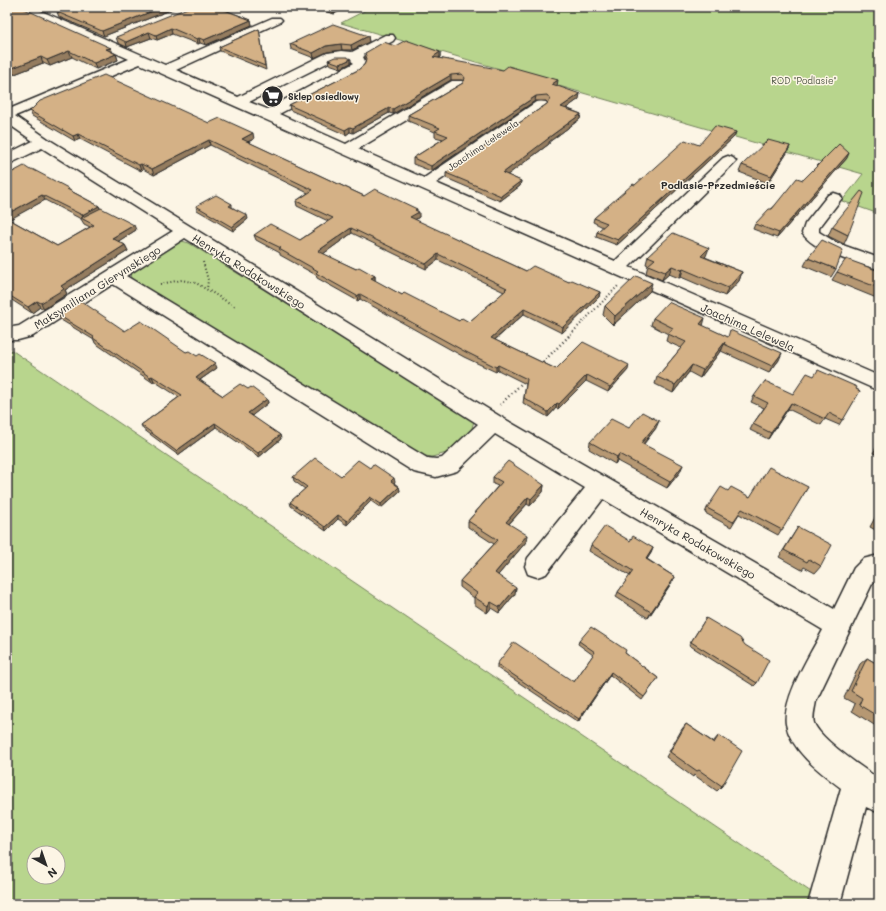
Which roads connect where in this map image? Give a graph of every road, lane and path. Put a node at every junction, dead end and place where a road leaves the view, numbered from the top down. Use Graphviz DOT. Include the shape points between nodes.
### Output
graph roads {
  1 [pos="22,7"];
  2 [pos="276,20"];
  3 [pos="118,37"];
  4 [pos="389,38"];
  5 [pos="103,43"];
  6 [pos="354,56"];
  7 [pos="140,59"];
  8 [pos="166,70"];
  9 [pos="282,80"];
  10 [pos="457,84"];
  11 [pos="310,92"];
  12 [pos="238,102"];
  13 [pos="541,105"];
  14 [pos="267,115"];
  15 [pos="7,116"];
  16 [pos="43,142"];
  17 [pos="346,150"];
  18 [pos="7,160"];
  19 [pos="728,162"];
  20 [pos="425,184"];
  21 [pos="834,198"];
  22 [pos="184,232"];
  23 [pos="218,252"];
  24 [pos="879,264"];
  25 [pos="623,272"];
  26 [pos="113,276"];
  27 [pos="135,289"];
  28 [pos="207,289"];
  29 [pos="236,307"];
  30 [pos="7,334"];
  31 [pos="536,369"];
  32 [pos="525,380"];
  33 [pos="879,384"];
  34 [pos="490,421"];
  35 [pos="600,486"];
  36 [pos="537,566"];
  37 [pos="879,566"];
  38 [pos="838,626"];
  39 [pos="868,790"];
  40 [pos="824,904"];
  1 -- 5 [label="street, Joachima Lelewela" via="51,14"];
  2 -- 8 [label="street"];
  3 -- 5 [label="street"];
  4 -- 6 [label="street"];
  5 -- 7 [label="street, Joachima Lelewela"];
  6 -- 9 [label="street" via="331,56"];
  6 -- 11 [label="street" via="360,62 358,67"];
  7 -- 8 [label="street, Joachima Lelewela"];
  7 -- 15 [label="street"];
  8 -- 12 [label="street, Joachima Lelewela"];
  9 -- 11 [label="street"];
  9 -- 12 [label="street"];
  10 -- 17 [label="street"];
  11 -- 14 [label="street"];
  12 -- 14 [label="street, Joachima Lelewela"];
  13 -- 20 [label="street, Joachima Lelewela"];
  14 -- 17 [label="street, Joachima Lelewela"];
  15 -- 16 [label="street, Henryka Rodakowskiego"];
  16 -- 18 [label="street"];
  16 -- 22 [label="street, Henryka Rodakowskiego"];
  17 -- 20 [label="street, Joachima Lelewela"];
  19 -- 25 [label="street"];
  20 -- 25 [label="street, Joachima Lelewela"];
  21 -- 24 [label="street" via="811,228 812,236 822,243"];
  22 -- 23 [label="street, Henryka Rodakowskiego"];
  22 -- 26 [label="street, Maksymiliana Gierymskiego"];
  23 -- 28 [label="path" via="204,260"];
  23 -- 34 [label="street, Henryka Rodakowskiego"];
  25 -- 31 [label="path"];
  25 -- 33 [label="street, Joachima Lelewela"];
  26 -- 27 [label="street"];
  26 -- 30 [label="street, Maksymiliana Gierymskiego" via="26,331"];
  27 -- 28 [label="path" via="148,284 182,280"];
  27 -- 34 [label="street" via="422,466 436,468 449,465"];
  28 -- 29 [label="path"];
  32 -- 34 [label="path"];
  34 -- 35 [label="street, Henryka Rodakowskiego"];
  35 -- 36 [label="street"];
  35 -- 38 [label="street, Henryka Rodakowskiego"];
  37 -- 38 [label="street" via="872,567 863,576"];
  38 -- 39 [label="street" via="802,700 800,719 806,735 817,748"];
  39 -- 40 [label="street"];
}
